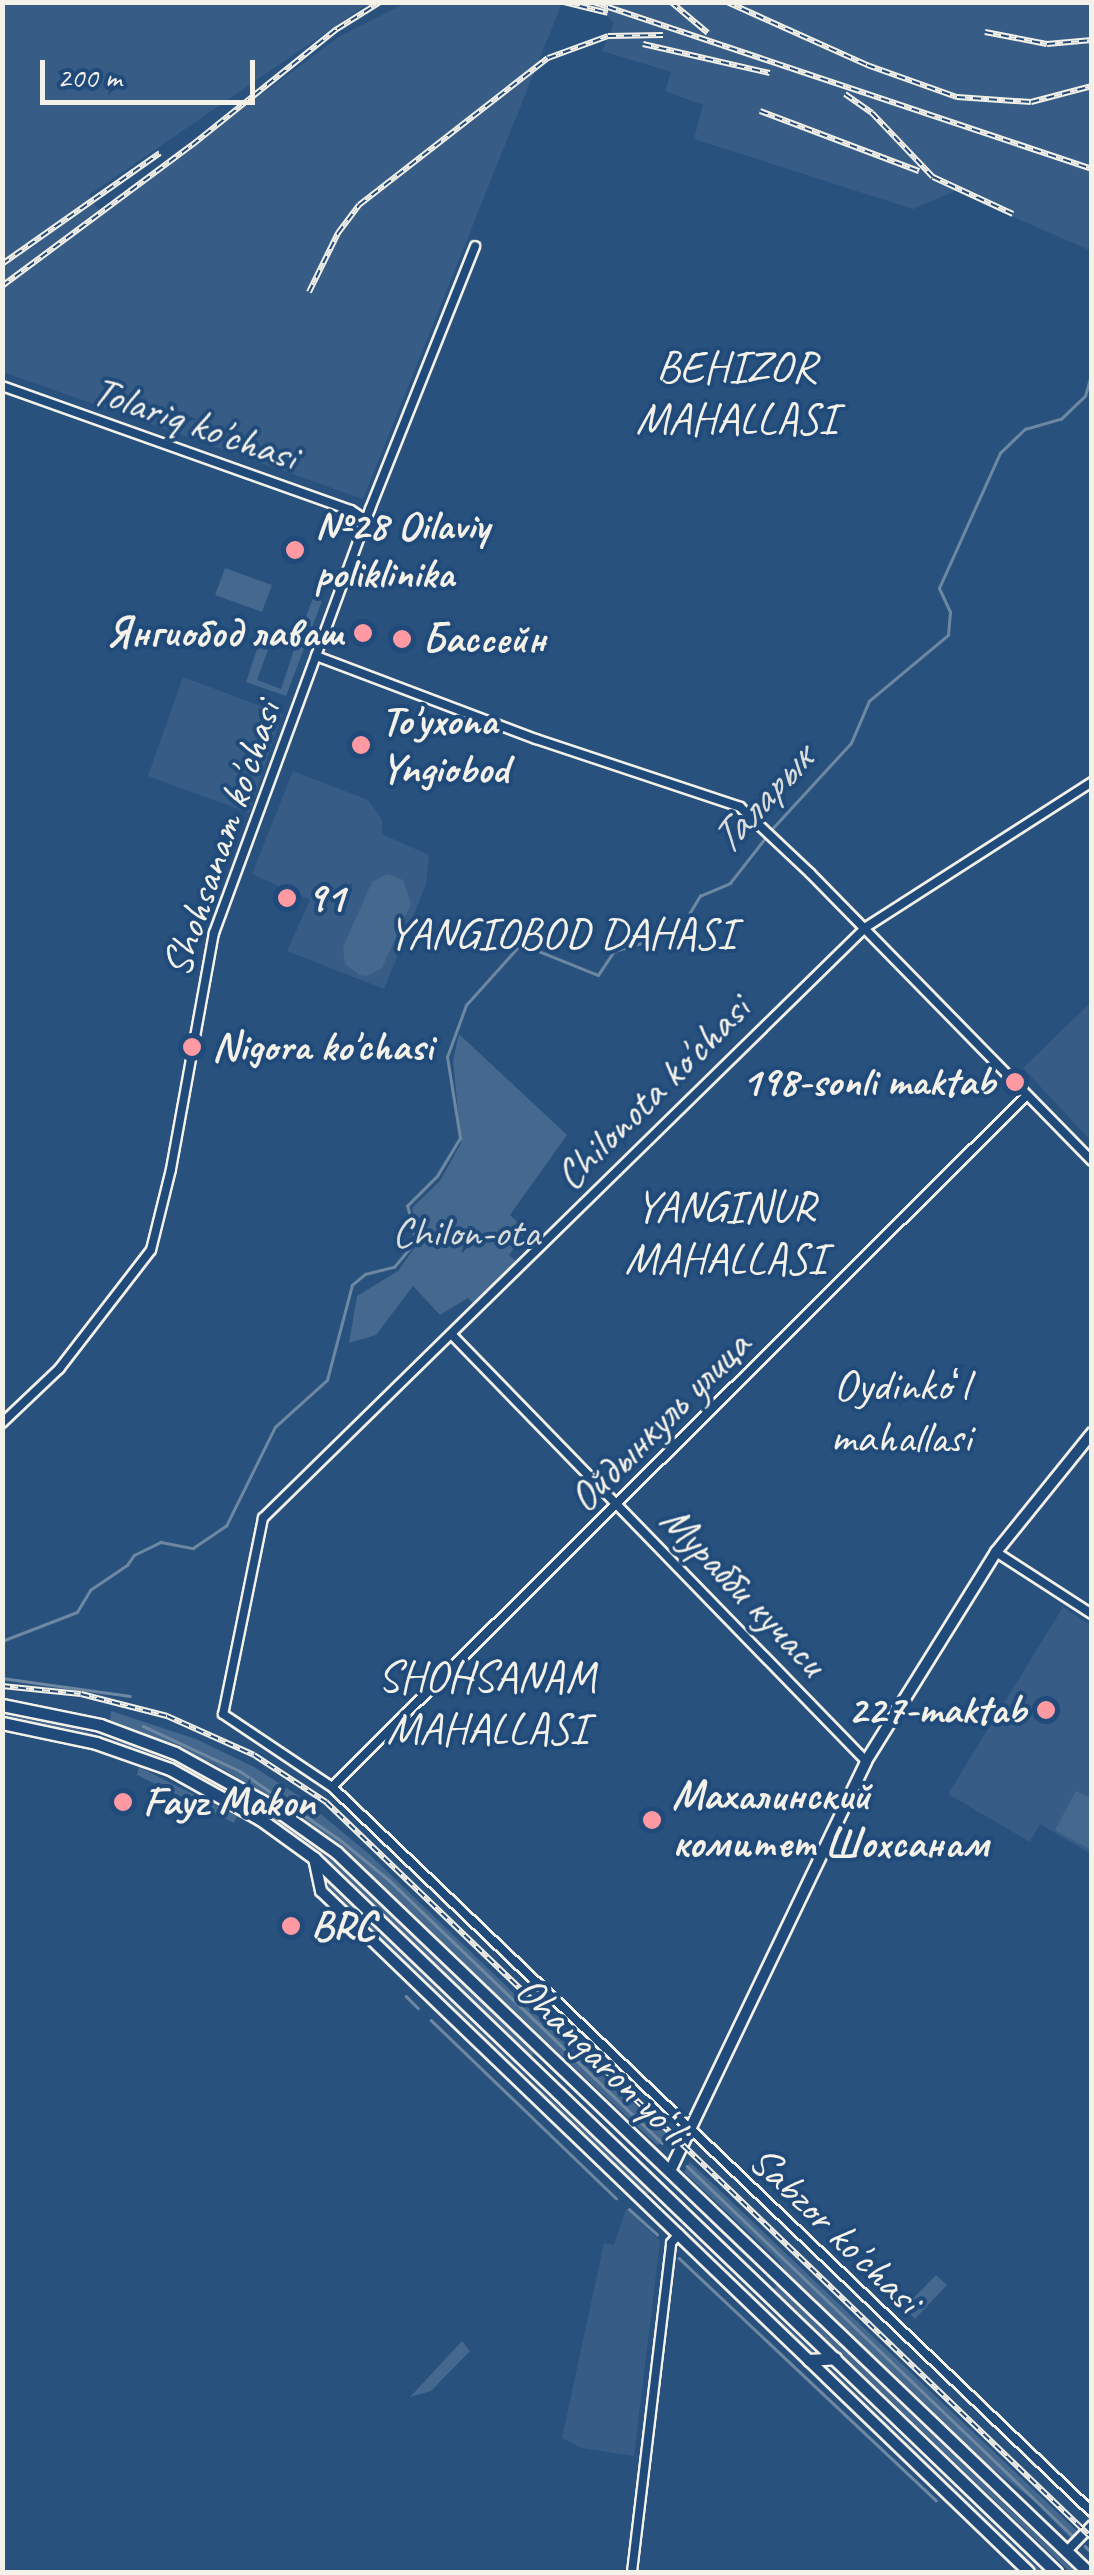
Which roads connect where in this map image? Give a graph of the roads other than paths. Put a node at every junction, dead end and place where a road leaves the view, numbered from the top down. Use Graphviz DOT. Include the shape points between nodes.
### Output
graph roads {
  1 [pos="475,246"];
  2 [pos="2,386"];
  3 [pos="366,520"];
  4 [pos="316,656"];
  5 [pos="1092,782"];
  6 [pos="865,928"];
  7 [pos="1027,1095"];
  8 [pos="1092,1161"];
  9 [pos="452,1335"];
  10 [pos="2,1423"];
  11 [pos="1092,1433"];
  12 [pos="618,1506"];
  13 [pos="996,1552"];
  14 [pos="1092,1614"];
  15 [pos="2,1705"];
  16 [pos="223,1714"];
  17 [pos="2,1723"];
  18 [pos="866,1760"];
  19 [pos="332,1787"];
  20 [pos="314,1858"];
  21 [pos="551,2057"];
  22 [pos="537,2071"];
  23 [pos="690,2132"];
  24 [pos="670,2171"];
  25 [pos="660,2190"];
  26 [pos="678,2234"];
  27 [pos="776,2274"];
  28 [pos="763,2288"];
  29 [pos="836,2358"];
  30 [pos="809,2360"];
  31 [pos="1092,2512"];
  32 [pos="1092,2525"];
  33 [pos="1066,2552"];
  34 [pos="632,2572"];
  35 [pos="1029,2572"];
  36 [pos="1056,2572"];
  37 [pos="1088,2572"];
  1 -- 3 [label="street, Shohsanam ko'chasi"];
  2 -- 3 [label="street, Tolariq ko'chasi"];
  3 -- 4 [label="street, Shohsanam ko'chasi"];
  4 -- 6 [label="street" via="740,807"];
  4 -- 10 [label="street, Shohsanam ko'chasi" via="214,933 151,1250 59,1369"];
  5 -- 6 [label="street, Chilonota ko'chasi"];
  6 -- 7 [label="street"];
  6 -- 9 [label="street, Chilonota ko'chasi"];
  7 -- 8 [label="street"];
  7 -- 12 [label="street, Ойдынкуль улица"];
  9 -- 12 [label="street, Мурабби кучаси"];
  9 -- 16 [label="street, Chilonota ko'chasi" via="262,1519"];
  11 -- 13 [label="main road"];
  12 -- 18 [label="street, Мурабби кучаси"];
  12 -- 19 [label="street, Ойдынкуль улица"];
  13 -- 14 [label="street"];
  13 -- 18 [label="main road"];
  15 -- 21 [label="highway, Ohangaron yoʻli" via="139,1738 207,1768 280,1812 344,1860"];
  16 -- 19 [label="street, Sabzor ko'chasi"];
  17 -- 20 [label="highway, Ohangaron yoʻli" via="96,1743 170,1769"];
  18 -- 23 [label="main road"];
  19 -- 23 [label="street, Sabzor ko'chasi"];
  20 -- 22 [label="highway, Ohangaron yoʻli"];
  20 -- 26 [label="main road, Ohangaron yoʻli" via="320,1892"];
  21 -- 22 [label="highway"];
  21 -- 24 [label="highway, Ohangaron yoʻli"];
  22 -- 25 [label="highway, Ohangaron yoʻli"];
  23 -- 24 [label="main road"];
  23 -- 31 [label="street, Sabzor ko'chasi"];
  24 -- 25 [label="highway"];
  24 -- 27 [label="highway, Ohangaron yoʻli"];
  25 -- 28 [label="highway, Ohangaron yoʻli"];
  26 -- 30 [label="main road, Ohangaron yoʻli"];
  26 -- 34 [label="street" via="671,2243"];
  27 -- 28 [label="highway"];
  27 -- 33 [label="highway, Ohangaron yoʻli"];
  28 -- 29 [label="highway, Ohangaron yoʻli"];
  29 -- 30 [label="highway"];
  29 -- 36 [label="highway, Ohangaron yoʻli"];
  30 -- 35 [label="main road, Ohangaron yoʻli"];
  32 -- 33 [label="street"];
  33 -- 37 [label="highway, Ohangaron yoʻli"];
}
